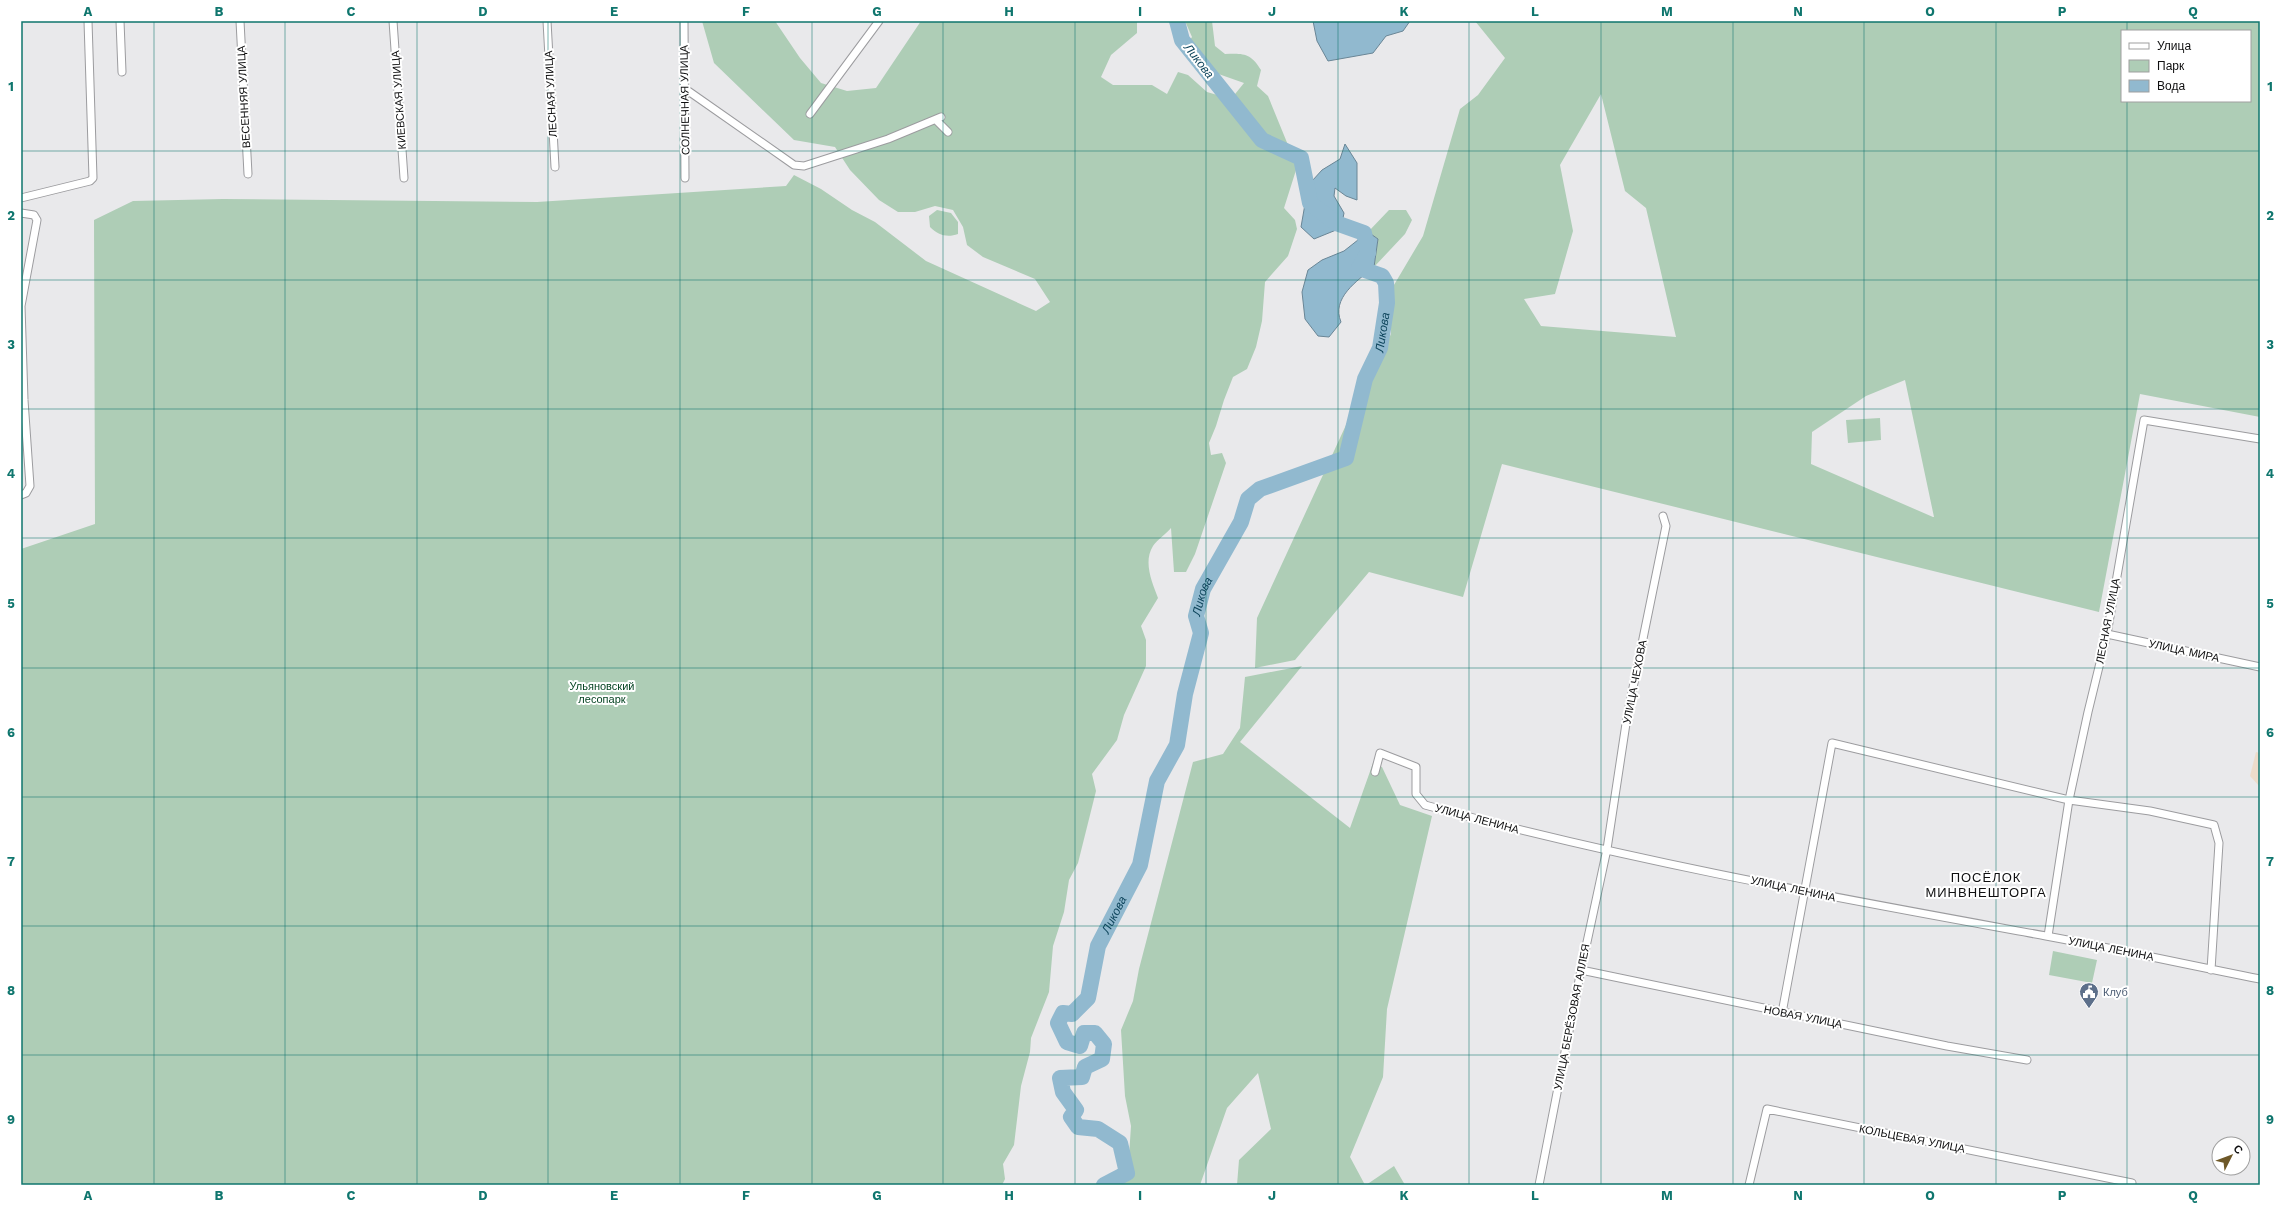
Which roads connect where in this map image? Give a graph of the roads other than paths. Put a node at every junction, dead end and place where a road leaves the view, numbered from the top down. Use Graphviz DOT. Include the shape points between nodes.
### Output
graph roads {
  1 [pos="88,21"];
  2 [pos="120,21"];
  3 [pos="240,21"];
  4 [pos="393,21"];
  5 [pos="547,21"];
  6 [pos="684,21"];
  7 [pos="879,21"];
  8 [pos="122,72"];
  9 [pos="684,88"];
  10 [pos="810,114"];
  11 [pos="948,132"];
  12 [pos="555,167"];
  13 [pos="248,174"];
  14 [pos="404,178"];
  15 [pos="685,178"];
  16 [pos="21,198"];
  17 [pos="21,213"];
  18 [pos="21,306"];
  19 [pos="23,400"];
  20 [pos="2260,439"];
  21 [pos="21,495"];
  22 [pos="1663,516"];
  23 [pos="2107,634"];
  24 [pos="2260,667"];
  25 [pos="1375,772"];
  26 [pos="2070,800"];
  27 [pos="1607,849"];
  28 [pos="1805,892"];
  29 [pos="2048,936"];
  30 [pos="1581,970"];
  31 [pos="2211,970"];
  32 [pos="2260,979"];
  33 [pos="1782,1013"];
  34 [pos="2027,1060"];
  35 [pos="1540,1185"];
  36 [pos="1749,1185"];
  37 [pos="2131,1185"];
  1 -- 16 [label="street" via="93,178 90,181"];
  2 -- 8 [label="street"];
  3 -- 13 [label="street, ВЕСЕННЯЯ УЛИЦА"];
  4 -- 14 [label="street, КИЕВСКАЯ УЛИЦА"];
  5 -- 12 [label="street, ЛЕСНАЯ УЛИЦА"];
  6 -- 9 [label="street, СОЛНЕЧНАЯ УЛИЦА"];
  7 -- 10 [label="street"];
  9 -- 11 [label="street" via="794,165 804,166 888,139 938,118"];
  9 -- 15 [label="street, СОЛНЕЧНАЯ УЛИЦА"];
  17 -- 18 [label="street" via="34,215 37,220"];
  18 -- 19 [label="street"];
  19 -- 21 [label="street" via="30,486 26,493"];
  20 -- 23 [label="street, ЛЕСНАЯ УЛИЦА" via="2144,420"];
  22 -- 27 [label="street, УЛИЦА ЧЕХОВА" via="1666,526 1628,716"];
  23 -- 24 [label="street, УЛИЦА МИРА"];
  23 -- 26 [label="street, ЛЕСНАЯ УЛИЦА"];
  25 -- 27 [label="street, УЛИЦА ЛЕНИНА" via="1380,753 1416,767 1416,794 1425,805 1515,830"];
  26 -- 28 [label="street" via="1832,743"];
  26 -- 29 [label="street, ЛЕСНАЯ УЛИЦА"];
  26 -- 31 [label="street" via="2214,825 2219,842"];
  27 -- 28 [label="street, УЛИЦА ЛЕНИНА"];
  27 -- 30 [label="street, УЛИЦА БЕРЁЗОВАЯ АЛЛЕЯ"];
  28 -- 29 [label="street, УЛИЦА ЛЕНИНА"];
  28 -- 33 [label="street"];
  29 -- 31 [label="street, УЛИЦА ЛЕНИНА"];
  30 -- 33 [label="street, НОВАЯ УЛИЦА"];
  30 -- 35 [label="street, УЛИЦА БЕРЁЗОВАЯ АЛЛЕЯ"];
  31 -- 32 [label="street, УЛИЦА ЛЕНИНА"];
  33 -- 34 [label="street, НОВАЯ УЛИЦА"];
  36 -- 37 [label="street, КОЛЬЦЕВАЯ УЛИЦА" via="1768,1109 2132,1183"];
}
